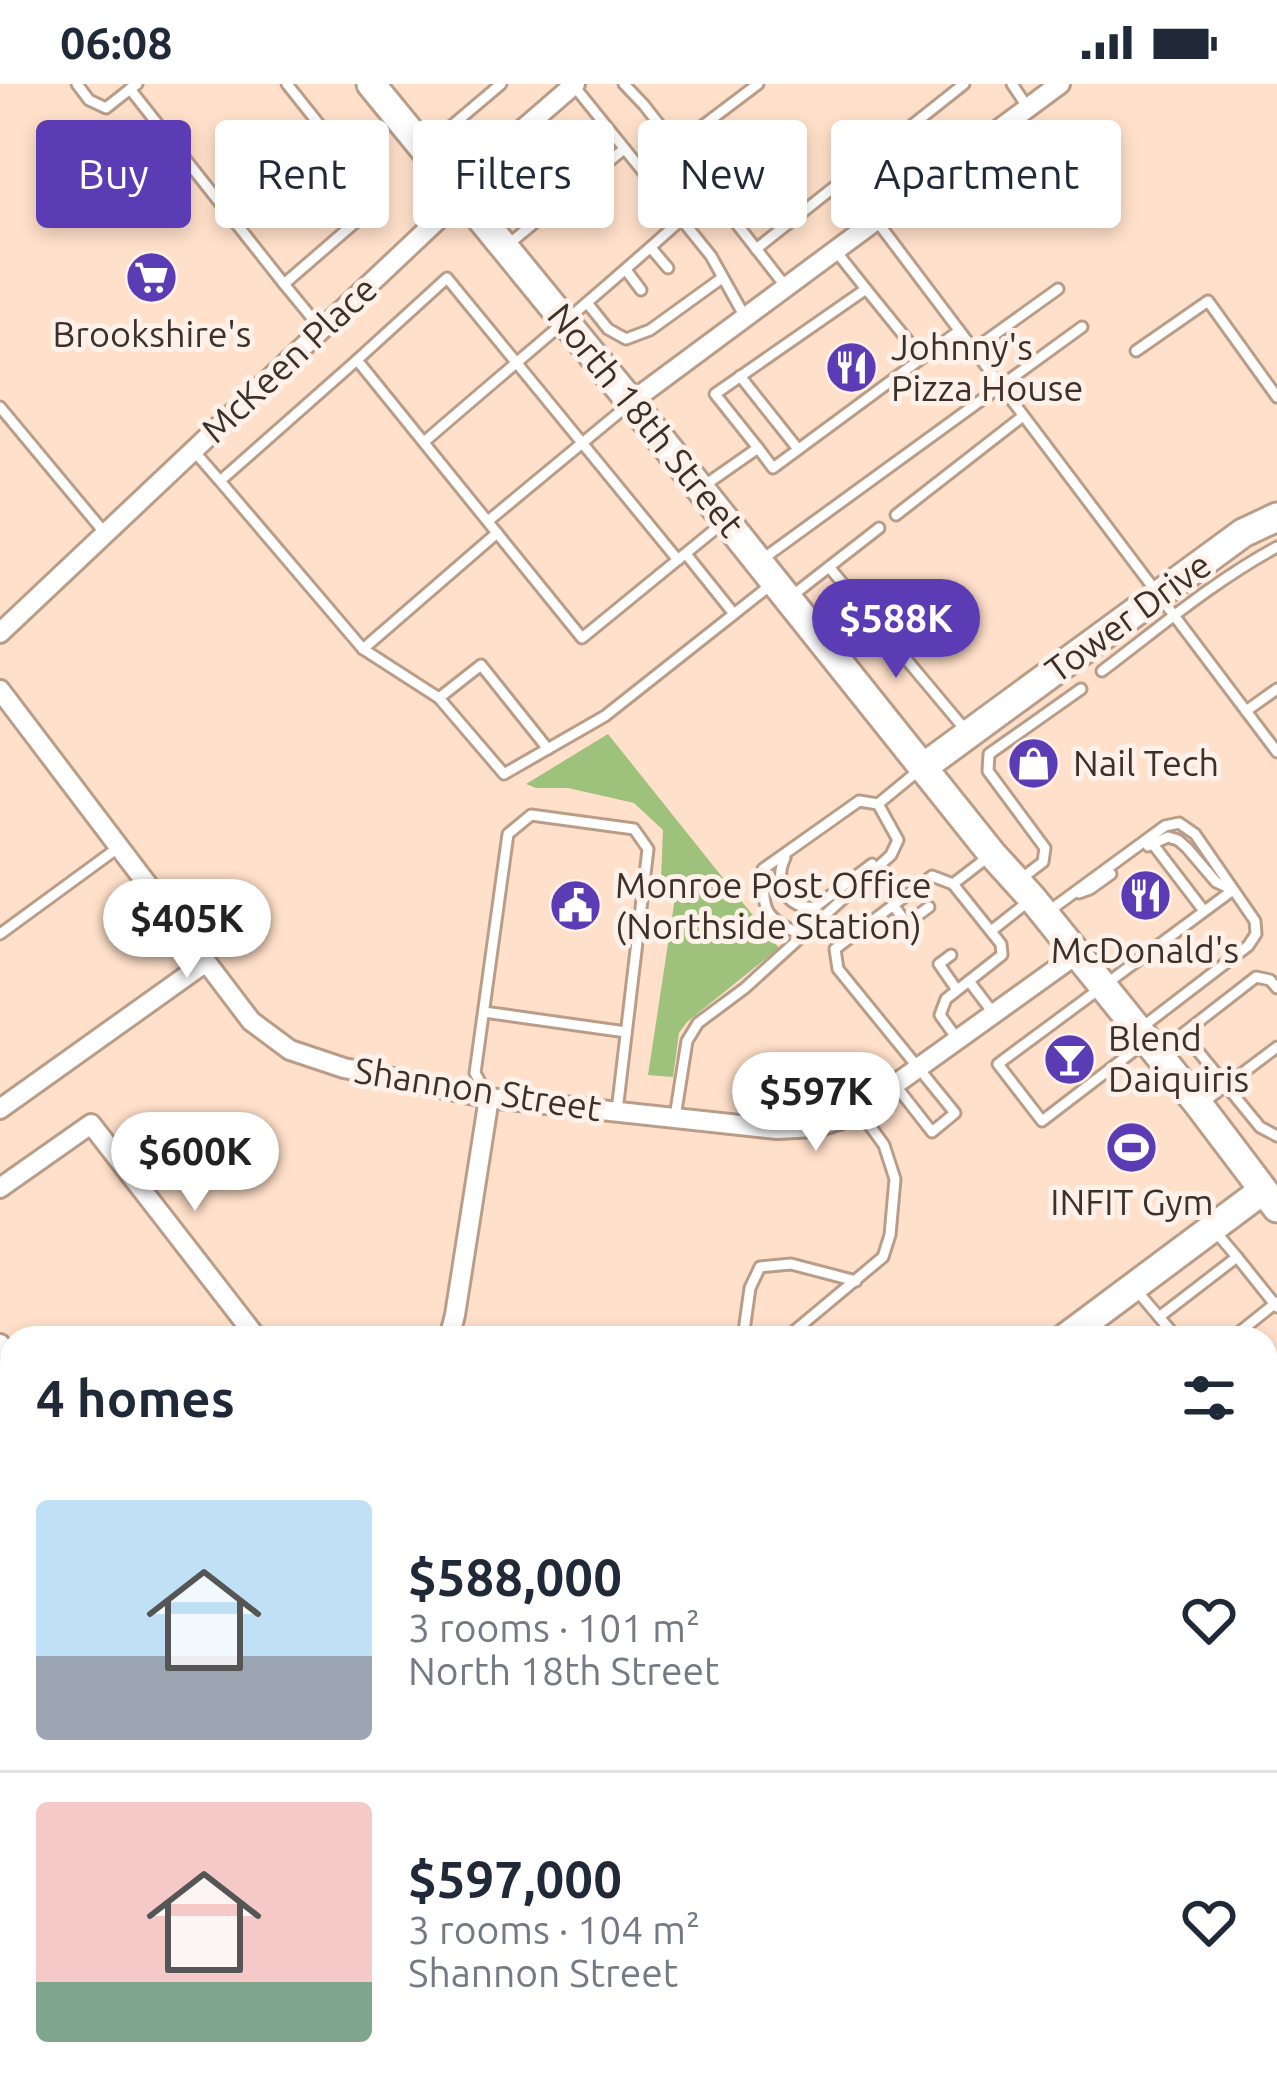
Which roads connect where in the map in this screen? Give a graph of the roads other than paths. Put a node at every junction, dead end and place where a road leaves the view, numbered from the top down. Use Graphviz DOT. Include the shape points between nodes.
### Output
graph roads {
  1 [pos="76,84"];
  2 [pos="287,84"];
  3 [pos="501,84"];
  4 [pos="624,84"];
  5 [pos="758,84"];
  6 [pos="964,84"];
  7 [pos="1012,84"];
  8 [pos="1060,84"];
  9 [pos="574,85"];
  10 [pos="133,87"];
  11 [pos="383,92"];
  12 [pos="1028,108"];
  13 [pos="458,120"];
  14 [pos="533,120"];
  15 [pos="654,120"];
  16 [pos="710,120"];
  17 [pos="1012,120"];
  18 [pos="413,133"];
  19 [pos="624,148"];
  20 [pos="638,166"];
  21 [pos="429,228"];
  22 [pos="491,228"];
  23 [pos="672,228"];
  24 [pos="688,228"];
  25 [pos="740,228"];
  26 [pos="865,228"];
  27 [pos="882,228"];
  28 [pos="506,247"];
  29 [pos="651,248"];
  30 [pos="756,249"];
  31 [pos="836,250"];
  32 [pos="668,268"];
  33 [pos="626,270"];
  34 [pos="722,278"];
  35 [pos="284,284"];
  36 [pos="785,287"];
  37 [pos="866,289"];
  38 [pos="1058,289"];
  39 [pos="641,290"];
  40 [pos="577,313"];
  41 [pos="746,317"];
  42 [pos="1082,327"];
  43 [pos="321,329"];
  44 [pos="959,331"];
  45 [pos="973,350"];
  46 [pos="1136,351"];
  47 [pos="922,358"];
  48 [pos="357,360"];
  49 [pos="516,362"];
  50 [pos="740,376"];
  51 [pos="1001,387"];
  52 [pos="1277,397"];
  53 [pos="631,402"];
  54 [pos="0,407"];
  55 [pos="1023,416"];
  56 [pos="424,442"];
  57 [pos="581,442"];
  58 [pos="758,448"];
  59 [pos="798,449"];
  60 [pos="193,450"];
  61 [pos="220,481"];
  62 [pos="700,488"];
  63 [pos="896,514"];
  64 [pos="1277,518"];
  65 [pos="726,520"];
  66 [pos="488,521"];
  67 [pos="879,528"];
  68 [pos="497,532"];
  69 [pos="104,533"];
  70 [pos="1277,547"];
  71 [pos="1238,553"];
  72 [pos="682,557"];
  73 [pos="829,567"];
  74 [pos="775,580"];
  75 [pos="856,600"];
  76 [pos="1165,606"];
  77 [pos="734,614"];
  78 [pos="3,623"];
  79 [pos="815,630"];
  80 [pos="363,649"];
  81 [pos="1102,671"];
  82 [pos="1081,689"];
  83 [pos="1277,689"];
  84 [pos="0,690"];
  85 [pos="439,698"];
  86 [pos="1246,711"];
  87 [pos="976,740"];
  88 [pos="548,749"];
  89 [pos="1277,752"];
  90 [pos="925,766"];
  91 [pos="878,804"];
  92 [pos="1150,840"];
  93 [pos="895,845"];
  94 [pos="119,847"];
  95 [pos="788,853"];
  96 [pos="992,854"];
  97 [pos="952,888"];
  98 [pos="1233,890"];
  99 [pos="1032,898"];
  100 [pos="893,905"];
  101 [pos="929,907"];
  102 [pos="1204,911"];
  103 [pos="985,929"];
  104 [pos="0,934"];
  105 [pos="802,936"];
  106 [pos="1077,954"];
  107 [pos="951,955"];
  108 [pos="206,962"];
  109 [pos="969,981"];
  110 [pos="1102,986"];
  111 [pos="1277,988"];
  112 [pos="957,990"];
  113 [pos="484,1012"];
  114 [pos="994,1014"];
  115 [pos="626,1032"];
  116 [pos="1184,1034"];
  117 [pos="958,1040"];
  118 [pos="1148,1042"];
  119 [pos="1277,1047"];
  120 [pos="919,1068"];
  121 [pos="895,1085"];
  122 [pos="1225,1086"];
  123 [pos="489,1098"];
  124 [pos="1199,1106"];
  125 [pos="0,1109"];
  126 [pos="860,1110"];
  127 [pos="617,1111"];
  128 [pos="675,1118"];
  129 [pos="1277,1136"];
  130 [pos="0,1188"];
  131 [pos="1272,1193"];
  132 [pos="1213,1228"];
  133 [pos="1237,1257"];
  134 [pos="856,1281"];
  135 [pos="1133,1287"];
  136 [pos="1276,1304"];
  137 [pos="1159,1317"];
  138 [pos="247,1326"];
  139 [pos="452,1326"];
  140 [pos="744,1326"];
  141 [pos="801,1326"];
  142 [pos="1081,1326"];
  143 [pos="1167,1326"];
  144 [pos="1248,1326"];
  1 -- 10 [label="lane" via="106,108"];
  2 -- 35 [label="lane" via="380,201"];
  3 -- 13 [label="lane"];
  4 -- 15 [label="lane"];
  5 -- 16 [label="lane"];
  6 -- 30 [label="lane"];
  7 -- 12 [label="lane"];
  8 -- 12 [label="street"];
  9 -- 14 [label="street, McKeen Place"];
  9 -- 19 [label="lane"];
  10 -- 35 [label="lane"];
  11 -- 18 [label="main road, North 18th Street"];
  12 -- 17 [label="street"];
  19 -- 20 [label="lane"];
  19 -- 28 [label="lane"];
  21 -- 43 [label="street, McKeen Place"];
  22 -- 28 [label="main road, North 18th Street"];
  23 -- 29 [label="lane"];
  24 -- 34 [label="lane"];
  25 -- 30 [label="lane"];
  26 -- 31 [label="street"];
  27 -- 44 [label="lane"];
  28 -- 40 [label="main road, North 18th Street"];
  29 -- 32 [label="lane"];
  29 -- 33 [label="lane"];
  30 -- 36 [label="lane"];
  31 -- 36 [label="street"];
  31 -- 37 [label="lane"];
  33 -- 39 [label="lane"];
  33 -- 40 [label="lane"];
  34 -- 40 [label="lane" via="626,339"];
  34 -- 41 [label="lane"];
  35 -- 43 [label="lane"];
  36 -- 41 [label="street"];
  37 -- 47 [label="lane"];
  37 -- 50 [label="lane"];
  38 -- 45 [label="lane"];
  40 -- 49 [label="lane"];
  40 -- 53 [label="main road, North 18th Street"];
  41 -- 53 [label="street"];
  42 -- 51 [label="lane"];
  43 -- 60 [label="street, McKeen Place"];
  44 -- 45 [label="lane"];
  44 -- 47 [label="lane"];
  45 -- 51 [label="lane"];
  46 -- 52 [label="lane" via="1208,301"];
  47 -- 59 [label="lane"];
  48 -- 49 [label="lane" via="447,278"];
  48 -- 56 [label="lane"];
  48 -- 61 [label="lane"];
  49 -- 56 [label="lane"];
  49 -- 57 [label="lane"];
  50 -- 58 [label="lane" via="715,394"];
  50 -- 59 [label="lane"];
  51 -- 55 [label="lane"];
  51 -- 74 [label="lane"];
  53 -- 57 [label="lane"];
  53 -- 62 [label="main road, North 18th Street"];
  54 -- 69 [label="lane"];
  55 -- 63 [label="lane"];
  55 -- 76 [label="lane"];
  56 -- 66 [label="lane"];
  57 -- 66 [label="lane"];
  57 -- 72 [label="lane"];
  58 -- 59 [label="lane" via="773,468"];
  58 -- 62 [label="lane"];
  60 -- 61 [label="lane"];
  60 -- 69 [label="street, McKeen Place"];
  61 -- 80 [label="lane"];
  62 -- 65 [label="main road, North 18th Street"];
  64 -- 71 [label="main road, Tower Drive" via="1243,532"];
  65 -- 72 [label="lane"];
  65 -- 74 [label="main road, North 18th Street"];
  66 -- 68 [label="lane"];
  67 -- 73 [label="lane"];
  68 -- 72 [label="lane" via="582,638"];
  68 -- 80 [label="lane"];
  69 -- 78 [label="street, McKeen Place"];
  70 -- 71 [label="lane"];
  71 -- 76 [label="main road, Tower Drive"];
  72 -- 77 [label="lane"];
  73 -- 74 [label="lane"];
  73 -- 75 [label="lane"];
  74 -- 77 [label="lane"];
  74 -- 79 [label="main road, North 18th Street"];
  75 -- 79 [label="lane"];
  75 -- 87 [label="lane"];
  76 -- 81 [label="lane"];
  76 -- 86 [label="lane"];
  76 -- 87 [label="main road, Tower Drive"];
  77 -- 88 [label="lane" via="605,716"];
  79 -- 90 [label="main road, North 18th Street"];
  80 -- 85 [label="lane"];
  82 -- 87 [label="lane"];
  83 -- 86 [label="lane"];
  84 -- 94 [label="street, Shannon Street"];
  85 -- 88 [label="lane" via="504,774"];
  85 -- 88 [label="lane" via="481,665"];
  86 -- 89 [label="lane"];
  87 -- 90 [label="main road, Tower Drive"];
  87 -- 99 [label="lane" via="988,771 1046,848"];
  90 -- 91 [label="lane"];
  90 -- 96 [label="main road, North 18th Street"];
  91 -- 93 [label="lane"];
  91 -- 95 [label="lane" via="859,801"];
  92 -- 98 [label="lane" via="1180,823"];
  92 -- 99 [label="lane" via="1069,897"];
  92 -- 102 [label="lane"];
  93 -- 95 [label="lane" via="804,908 779,879"];
  93 -- 105 [label="lane"];
  94 -- 104 [label="lane"];
  94 -- 108 [label="street, Shannon Street"];
  95 -- 105 [label="lane" via="763,869 764,904 770,919"];
  96 -- 97 [label="lane"];
  96 -- 99 [label="main road, North 18th Street"];
  97 -- 100 [label="lane" via="932,877"];
  97 -- 103 [label="lane"];
  98 -- 102 [label="lane"];
  98 -- 118 [label="lane" via="1256,934"];
  99 -- 103 [label="lane"];
  99 -- 106 [label="main road, North 18th Street"];
  100 -- 101 [label="lane" via="911,928"];
  100 -- 120 [label="lane" via="835,949 838,969"];
  102 -- 110 [label="lane"];
  103 -- 109 [label="lane" via="1002,955"];
  105 -- 128 [label="lane" via="698,1024 687,1042"];
  106 -- 110 [label="main road, North 18th Street"];
  106 -- 114 [label="street, Shannon Street"];
  107 -- 112 [label="lane" via="939,964"];
  108 -- 123 [label="street, Shannon Street" via="251,1021 290,1050"];
  108 -- 125 [label="street"];
  109 -- 112 [label="lane"];
  109 -- 114 [label="lane"];
  110 -- 118 [label="main road, North 18th Street"];
  110 -- 118 [label="lane" via="998,1064 1042,1121"];
  111 -- 116 [label="lane" via="1256,977"];
  112 -- 117 [label="lane" via="940,1015"];
  113 -- 115 [label="lane"];
  113 -- 115 [label="lane" via="508,834 531,815 634,829 648,849"];
  113 -- 123 [label="lane" via="476,1072"];
  114 -- 117 [label="street, Shannon Street"];
  115 -- 127 [label="lane"];
  116 -- 118 [label="lane"];
  116 -- 122 [label="lane"];
  117 -- 120 [label="street, Shannon Street"];
  118 -- 124 [label="main road, North 18th Street"];
  119 -- 122 [label="lane"];
  120 -- 121 [label="street, Shannon Street"];
  120 -- 121 [label="lane" via="955,1113 932,1132"];
  121 -- 126 [label="street, Shannon Street"];
  122 -- 124 [label="lane"];
  122 -- 129 [label="lane"];
  123 -- 127 [label="street, Shannon Street"];
  123 -- 139 [label="street"];
  124 -- 131 [label="main road, North 18th Street"];
  126 -- 128 [label="street, Shannon Street" via="816,1127 778,1129"];
  126 -- 134 [label="lane" via="895,1179 883,1257"];
  127 -- 128 [label="street, Shannon Street"];
  130 -- 138 [label="street" via="91,1124"];
  131 -- 132 [label="main road"];
  132 -- 133 [label="lane"];
  132 -- 135 [label="main road"];
  133 -- 136 [label="lane"];
  133 -- 137 [label="lane"];
  134 -- 140 [label="lane" via="791,1264 760,1267"];
  134 -- 141 [label="lane"];
  135 -- 137 [label="lane"];
  135 -- 142 [label="main road"];
  136 -- 144 [label="lane"];
  137 -- 143 [label="lane"];
}
